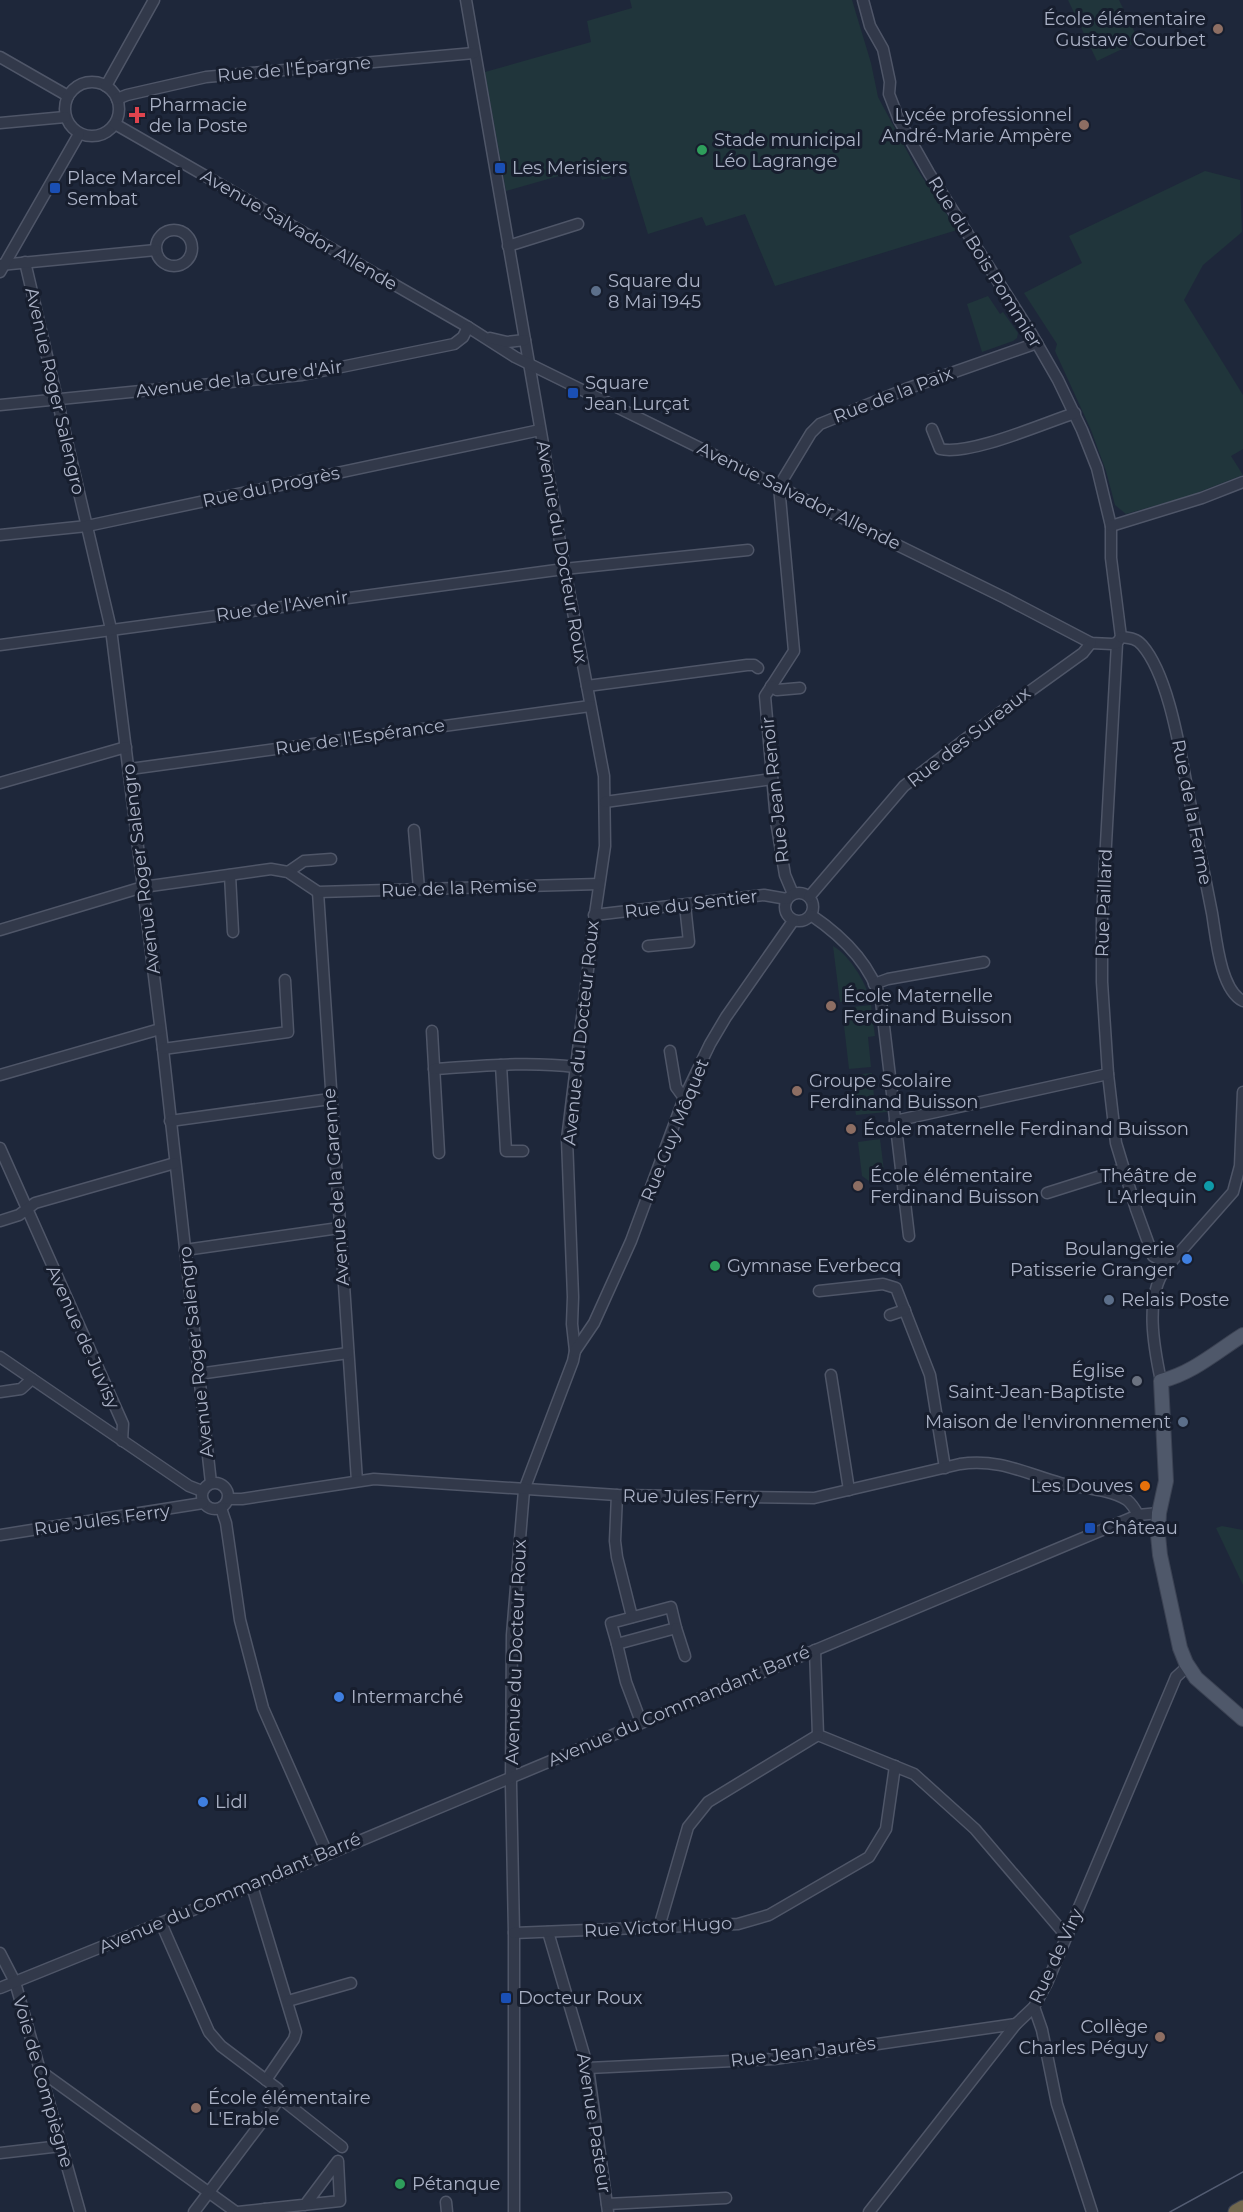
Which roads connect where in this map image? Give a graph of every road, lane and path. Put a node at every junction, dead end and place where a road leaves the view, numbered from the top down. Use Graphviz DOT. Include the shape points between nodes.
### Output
graph roads {
  1 [pos="154,0"];
  2 [pos="466,0"];
  3 [pos="863,0"];
  4 [pos="474,53"];
  5 [pos="0,57"];
  6 [pos="106,86"];
  7 [pos="68,96"];
  8 [pos="117,99"];
  9 [pos="65,117"];
  10 [pos="0,123"];
  11 [pos="115,124"];
  12 [pos="79,134"];
  13 [pos="578,224"];
  14 [pos="508,246"];
  15 [pos="156,250"];
  16 [pos="25,262"];
  17 [pos="1,267"];
  18 [pos="468,327"];
  19 [pos="483,337"];
  20 [pos="525,340"];
  21 [pos="1037,343"];
  22 [pos="529,364"];
  23 [pos="57,400"];
  24 [pos="0,405"];
  25 [pos="1075,413"];
  26 [pos="932,429"];
  27 [pos="540,430"];
  28 [pos="1243,482"];
  29 [pos="779,486"];
  30 [pos="87,526"];
  31 [pos="1111,526"];
  32 [pos="0,535"];
  33 [pos="748,550"];
  34 [pos="564,569"];
  35 [pos="111,629"];
  36 [pos="1119,640"];
  37 [pos="1091,643"];
  38 [pos="0,645"];
  39 [pos="758,668"];
  40 [pos="586,686"];
  41 [pos="771,686"];
  42 [pos="800,688"];
  43 [pos="590,706"];
  44 [pos="126,747"];
  45 [pos="130,769"];
  46 [pos="772,779"];
  47 [pos="0,783"];
  48 [pos="605,802"];
  49 [pos="414,830"];
  50 [pos="331,859"];
  51 [pos="288,872"];
  52 [pos="230,875"];
  53 [pos="599,884"];
  54 [pos="143,887"];
  55 [pos="420,889"];
  56 [pos="318,892"];
  57 [pos="790,896"];
  58 [pos="809,897"];
  59 [pos="685,905"];
  60 [pos="594,915"];
  61 [pos="811,915"];
  62 [pos="793,921"];
  63 [pos="0,930"];
  64 [pos="233,932"];
  65 [pos="648,946"];
  66 [pos="984,962"];
  67 [pos="285,980"];
  68 [pos="874,984"];
  69 [pos="1243,1001"];
  70 [pos="160,1029"];
  71 [pos="432,1031"];
  72 [pos="163,1049"];
  73 [pos="670,1052"];
  74 [pos="501,1065"];
  75 [pos="575,1067"];
  76 [pos="434,1069"];
  77 [pos="1108,1074"];
  78 [pos="0,1075"];
  79 [pos="1243,1092"];
  80 [pos="684,1098"];
  81 [pos="330,1099"];
  82 [pos="170,1121"];
  83 [pos="895,1121"];
  84 [pos="0,1148"];
  85 [pos="523,1151"];
  86 [pos="439,1153"];
  87 [pos="175,1163"];
  88 [pos="1124,1168"];
  89 [pos="1241,1178"];
  90 [pos="1047,1193"];
  91 [pos="27,1209"];
  92 [pos="0,1221"];
  93 [pos="339,1228"];
  94 [pos="909,1236"];
  95 [pos="185,1250"];
  96 [pos="1172,1261"];
  97 [pos="819,1291"];
  98 [pos="905,1310"];
  99 [pos="890,1315"];
  100 [pos="1243,1335"];
  101 [pos="575,1351"];
  102 [pos="348,1353"];
  103 [pos="0,1357"];
  104 [pos="198,1374"];
  105 [pos="831,1375"];
  106 [pos="32,1379"];
  107 [pos="1161,1381"];
  108 [pos="0,1392"];
  109 [pos="122,1441"];
  110 [pos="945,1468"];
  111 [pos="357,1481"];
  112 [pos="212,1483"];
  113 [pos="524,1490"];
  114 [pos="849,1490"];
  115 [pos="202,1491"];
  116 [pos="617,1496"];
  117 [pos="228,1499"];
  118 [pos="203,1503"];
  119 [pos="221,1508"];
  120 [pos="1160,1513"];
  121 [pos="1138,1515"];
  122 [pos="0,1534"];
  123 [pos="632,1617"];
  124 [pos="676,1628"];
  125 [pos="617,1644"];
  126 [pos="815,1650"];
  127 [pos="685,1656"];
  128 [pos="1188,1666"];
  129 [pos="1243,1719"];
  130 [pos="641,1722"];
  131 [pos="818,1735"];
  132 [pos="895,1766"];
  133 [pos="511,1776"];
  134 [pos="327,1853"];
  135 [pos="252,1886"];
  136 [pos="161,1923"];
  137 [pos="659,1927"];
  138 [pos="548,1932"];
  139 [pos="514,1933"];
  140 [pos="1068,1935"];
  141 [pos="0,1953"];
  142 [pos="15,1982"];
  143 [pos="351,1983"];
  144 [pos="0,1988"];
  145 [pos="288,2001"];
  146 [pos="1034,2007"];
  147 [pos="1016,2024"];
  148 [pos="588,2068"];
  149 [pos="39,2070"];
  150 [pos="266,2080"];
  151 [pos="279,2098"];
  152 [pos="61,2146"];
  153 [pos="342,2147"];
  154 [pos="0,2153"];
  155 [pos="209,2191"];
  156 [pos="726,2198"];
  157 [pos="305,2205"];
  158 [pos="607,2208"];
  159 [pos="1243,2208"];
  160 [pos="265,2211"];
  161 [pos="80,2212"];
  162 [pos="194,2212"];
  163 [pos="237,2212"];
  164 [pos="514,2212"];
  165 [pos="869,2212"];
  166 [pos="1092,2212"];
  167 [pos="1236,2212"];
  1 -- 6 [label="street"];
  2 -- 4 [label="street, Avenue du Docteur Roux"];
  3 -- 21 [label="street, Rue du Bois Pommier" via="870,26 883,49 891,82 889,94 899,120"];
  4 -- 8 [label="street, Rue de l'Épargne" via="206,77"];
  4 -- 14 [label="street, Avenue du Docteur Roux"];
  5 -- 7 [label="street"];
  6 -- 7 [label="street" via="85,83"];
  6 -- 8 [label="street"];
  7 -- 9 [label="street"];
  8 -- 11 [label="street"];
  9 -- 10 [label="street"];
  9 -- 12 [label="street"];
  11 -- 12 [label="street" via="103,135"];
  11 -- 18 [label="street, Avenue Salvador Allende"];
  12 -- 17 [label="street"];
  13 -- 14 [label="street"];
  14 -- 20 [label="street, Avenue du Docteur Roux"];
  15 -- 16 [label="street"];
  16 -- 17 [label="street"];
  16 -- 23 [label="street, Avenue Roger Salengro"];
  18 -- 19 [label="street, Avenue Salvador Allende"];
  18 -- 23 [label="street, Avenue de la Cure d'Air" via="454,344 302,375"];
  19 -- 20 [label="street, Avenue Salvador Allende" via="507,342"];
  19 -- 22 [label="street, Avenue Salvador Allende"];
  20 -- 22 [label="street, Avenue du Docteur Roux"];
  21 -- 25 [label="street, Rue du Bois Pommier"];
  21 -- 29 [label="street, Rue de la Paix" via="906,388 820,424"];
  22 -- 27 [label="street, Avenue du Docteur Roux"];
  22 -- 29 [label="street, Avenue Salvador Allende"];
  23 -- 24 [label="street, Avenue de la Cure d'Air"];
  23 -- 30 [label="street, Avenue Roger Salengro"];
  25 -- 26 [label="street" via="1027,432 947,450 940,449"];
  25 -- 31 [label="street, Rue du Bois Pommier" via="1096,468"];
  27 -- 30 [label="street, Rue du Progrès"];
  27 -- 34 [label="street, Avenue du Docteur Roux"];
  28 -- 31 [label="street"];
  29 -- 37 [label="street, Avenue Salvador Allende"];
  29 -- 41 [label="street, Rue Jean Renoir" via="795,651"];
  30 -- 32 [label="street, Rue du Progrès"];
  30 -- 35 [label="street, Avenue Roger Salengro"];
  31 -- 36 [label="street, Rue Paillard"];
  33 -- 34 [label="street, Rue de l'Avenir"];
  34 -- 35 [label="street, Rue de l'Avenir"];
  34 -- 40 [label="street, Avenue du Docteur Roux"];
  35 -- 38 [label="street, Rue de l'Avenir"];
  35 -- 44 [label="street, Avenue Roger Salengro"];
  36 -- 37 [label="street, Avenue Salvador Allende" via="1112,645"];
  36 -- 69 [label="street, Rue de la Ferme" via="1136,640 1143,646 1169,702 1220,962 1234,996"];
  36 -- 77 [label="street, Rue Paillard" via="1102,917"];
  37 -- 58 [label="street, Rue des Sureaux" via="1083,653 904,786"];
  39 -- 40 [label="street" via="747,664"];
  40 -- 43 [label="street, Avenue du Docteur Roux"];
  41 -- 42 [label="street, Rue Jean Renoir" via="777,690"];
  41 -- 46 [label="street, Rue Jean Renoir" via="765,696"];
  43 -- 45 [label="street, Rue de l'Espérance"];
  43 -- 48 [label="street, Avenue du Docteur Roux" via="604,776"];
  44 -- 45 [label="street, Avenue Roger Salengro"];
  44 -- 47 [label="street"];
  45 -- 54 [label="street, Avenue Roger Salengro"];
  46 -- 48 [label="street"];
  46 -- 57 [label="street, Rue Jean Renoir"];
  48 -- 53 [label="street, Avenue du Docteur Roux" via="605,846"];
  49 -- 55 [label="street"];
  50 -- 51 [label="street" via="304,861"];
  51 -- 52 [label="street" via="271,869"];
  51 -- 56 [label="street"];
  52 -- 54 [label="street"];
  52 -- 64 [label="street"];
  53 -- 55 [label="street, Rue de la Remise"];
  53 -- 60 [label="street, Avenue du Docteur Roux"];
  54 -- 63 [label="street"];
  54 -- 70 [label="street, Avenue Roger Salengro"];
  55 -- 56 [label="street, Rue de la Remise"];
  56 -- 81 [label="street, Avenue de la Garenne"];
  57 -- 58 [label="street" via="801,893"];
  57 -- 59 [label="street, Rue du Sentier" via="764,895"];
  57 -- 62 [label="street" via="785,911"];
  58 -- 61 [label="street"];
  59 -- 60 [label="street, Rue du Sentier"];
  59 -- 65 [label="street" via="689,942"];
  60 -- 75 [label="street, Avenue du Docteur Roux"];
  61 -- 62 [label="street" via="803,921"];
  61 -- 68 [label="street" via="848,945"];
  62 -- 80 [label="street, Rue Guy Môquet" via="726,1017"];
  66 -- 68 [label="street"];
  67 -- 72 [label="street" via="288,1032"];
  68 -- 83 [label="street" via="880,1001"];
  70 -- 72 [label="street, Avenue Roger Salengro"];
  70 -- 78 [label="street"];
  71 -- 76 [label="street"];
  72 -- 82 [label="street, Avenue Roger Salengro"];
  73 -- 80 [label="street" via="676,1087"];
  74 -- 75 [label="street"];
  74 -- 76 [label="street"];
  74 -- 85 [label="street" via="506,1151"];
  75 -- 101 [label="street, Avenue du Docteur Roux" via="567,1139"];
  76 -- 86 [label="street"];
  77 -- 83 [label="street"];
  77 -- 88 [label="street, Rue Paillard" via="1116,1143"];
  79 -- 89 [label="street"];
  80 -- 101 [label="street, Rue Guy Môquet" via="637,1226 599,1312"];
  81 -- 82 [label="street"];
  81 -- 93 [label="street, Avenue de la Garenne"];
  82 -- 87 [label="street, Avenue Roger Salengro"];
  83 -- 94 [label="street"];
  84 -- 91 [label="street, Avenue de Juvisy"];
  87 -- 91 [label="street" via="35,1203"];
  87 -- 95 [label="street, Avenue Roger Salengro"];
  88 -- 90 [label="street"];
  88 -- 96 [label="street, Rue Paillard" via="1153,1256"];
  89 -- 96 [label="street"];
  91 -- 92 [label="street"];
  91 -- 109 [label="street, Avenue de Juvisy" via="123,1425"];
  93 -- 95 [label="street"];
  93 -- 102 [label="street, Avenue de la Garenne"];
  95 -- 104 [label="street, Avenue Roger Salengro"];
  96 -- 107 [label="street" via="1157,1281 1153,1321"];
  97 -- 98 [label="street" via="888,1285 896,1288"];
  98 -- 99 [label="street"];
  98 -- 110 [label="street" via="930,1375"];
  100 -- 107 [label="main road" via="1192,1369"];
  101 -- 113 [label="street, Avenue du Docteur Roux"];
  102 -- 104 [label="street"];
  102 -- 111 [label="street, Avenue de la Garenne"];
  103 -- 106 [label="street"];
  104 -- 112 [label="street, Avenue Roger Salengro"];
  105 -- 114 [label="street"];
  106 -- 108 [label="street" via="21,1389"];
  106 -- 109 [label="street"];
  107 -- 120 [label="main road" via="1166,1481"];
  109 -- 115 [label="street"];
  110 -- 114 [label="street, Rue Jules Ferry"];
  110 -- 121 [label="street, Rue Jules Ferry" via="985,1462 1009,1467 1128,1501"];
  111 -- 113 [label="street, Rue Jules Ferry"];
  111 -- 117 [label="street, Rue Jules Ferry"];
  112 -- 115 [label="street"];
  112 -- 117 [label="street" via="224,1486"];
  113 -- 116 [label="street, Rue Jules Ferry"];
  113 -- 133 [label="street, Avenue du Docteur Roux" via="512,1635"];
  114 -- 116 [label="street, Rue Jules Ferry" via="807,1498"];
  115 -- 118 [label="street"];
  116 -- 123 [label="street" via="616,1549"];
  117 -- 119 [label="street"];
  118 -- 119 [label="street" via="209,1508"];
  118 -- 122 [label="street, Rue Jules Ferry"];
  119 -- 134 [label="street" via="240,1620 263,1708"];
  120 -- 121 [label="street, Avenue du Commandant Barré"];
  120 -- 128 [label="main road" via="1160,1555 1180,1648"];
  121 -- 126 [label="street, Avenue du Commandant Barré"];
  123 -- 124 [label="street" via="671,1607"];
  123 -- 125 [label="street" via="611,1623"];
  124 -- 125 [label="street"];
  124 -- 127 [label="street"];
  125 -- 130 [label="street"];
  126 -- 130 [label="street, Avenue du Commandant Barré"];
  126 -- 131 [label="street"];
  128 -- 129 [label="main road" via="1203,1685"];
  128 -- 140 [label="street, Rue de Viry" via="1176,1677"];
  130 -- 133 [label="street, Avenue du Commandant Barré"];
  131 -- 132 [label="street"];
  131 -- 137 [label="street" via="708,1802 688,1827"];
  132 -- 137 [label="street, Rue Victor Hugo" via="886,1829 869,1857 769,1915 738,1924"];
  132 -- 140 [label="street" via="914,1774 975,1829"];
  133 -- 134 [label="street, Avenue du Commandant Barré"];
  133 -- 139 [label="street, Avenue du Docteur Roux"];
  134 -- 135 [label="street, Avenue du Commandant Barré"];
  135 -- 136 [label="street, Avenue du Commandant Barré"];
  135 -- 145 [label="street"];
  136 -- 142 [label="street, Avenue du Commandant Barré"];
  136 -- 150 [label="street" via="209,2032"];
  137 -- 138 [label="street, Rue Victor Hugo"];
  138 -- 139 [label="street, Rue Victor Hugo"];
  138 -- 148 [label="street, Avenue Pasteur"];
  139 -- 164 [label="street, Avenue du Docteur Roux"];
  140 -- 146 [label="street, Rue de Viry"];
  141 -- 142 [label="street, Voie de Compiègne"];
  142 -- 144 [label="street, Avenue du Commandant Barré"];
  142 -- 149 [label="street, Voie de Compiègne"];
  143 -- 145 [label="street"];
  145 -- 150 [label="street" via="295,2025 294,2039"];
  146 -- 147 [label="street, Rue de Viry"];
  146 -- 166 [label="street" via="1057,2104"];
  147 -- 148 [label="street, Rue Jean Jaurès" via="774,2059"];
  147 -- 165 [label="street, Rue de Viry"];
  148 -- 158 [label="street, Avenue Pasteur"];
  149 -- 152 [label="street, Voie de Compiègne"];
  149 -- 155 [label="street"];
  150 -- 151 [label="street" via="278,2089"];
  151 -- 153 [label="street"];
  151 -- 155 [label="street"];
  152 -- 154 [label="street"];
  152 -- 161 [label="street, Voie de Compiègne"];
  155 -- 162 [label="street"];
  155 -- 163 [label="street"];
  156 -- 158 [label="street"];
  157 -- 160 [label="street"];
  159 -- 167 [label="highway"];
  160 -- 163 [label="street"];
}
